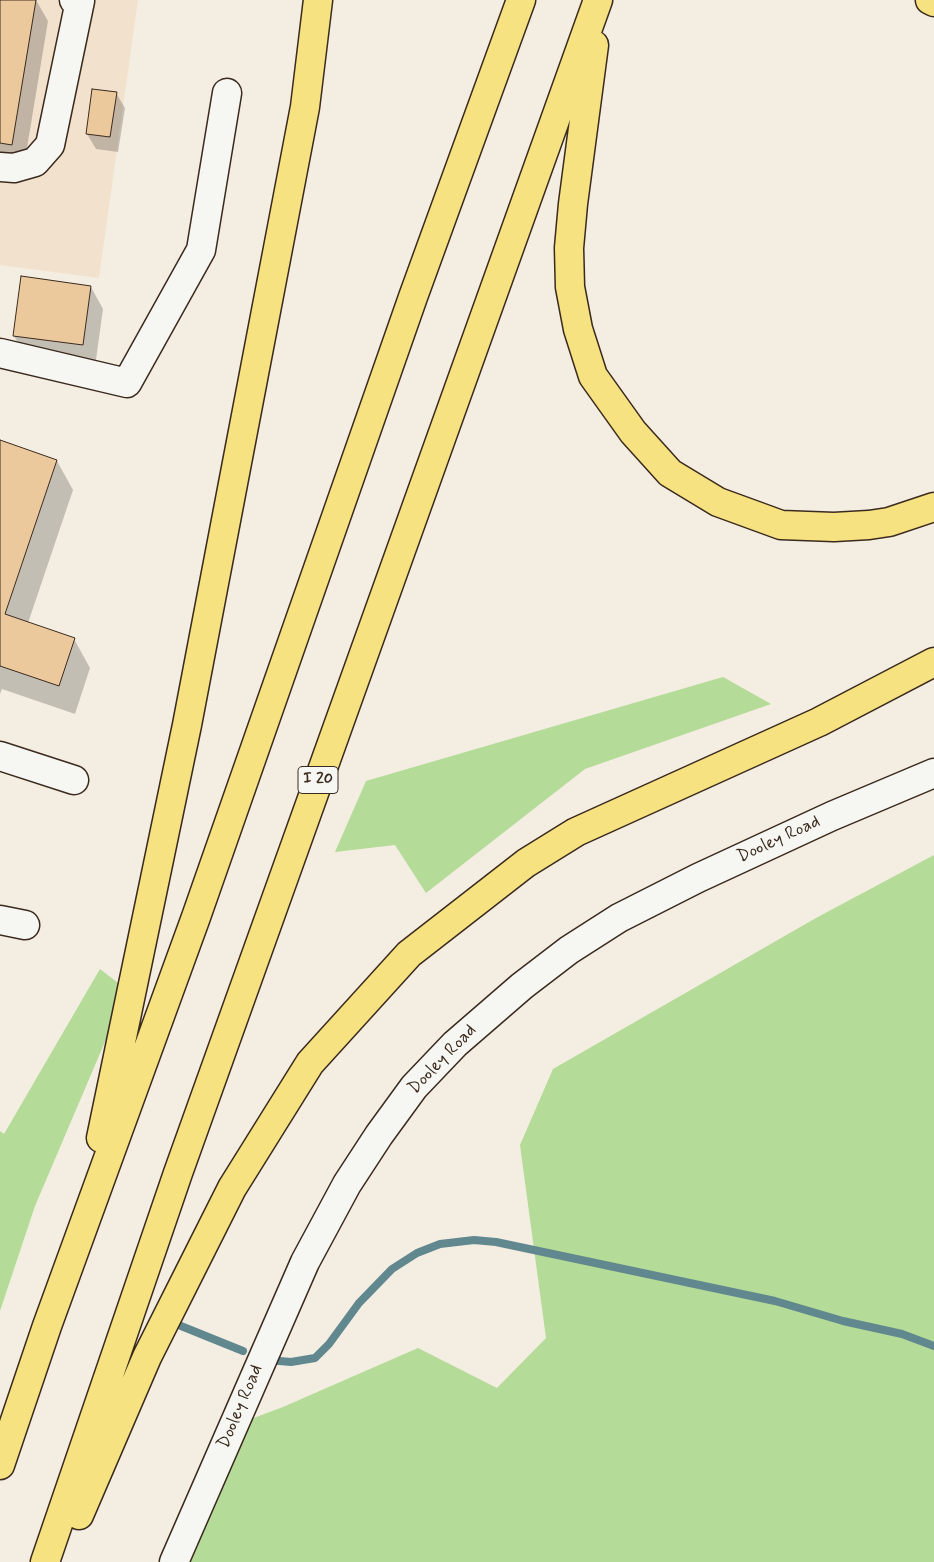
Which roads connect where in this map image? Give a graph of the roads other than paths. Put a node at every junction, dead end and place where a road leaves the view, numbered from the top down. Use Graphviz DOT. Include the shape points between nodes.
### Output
graph roads {
  1 [pos="77,0"];
  2 [pos="318,0"];
  3 [pos="521,0"];
  4 [pos="599,0"];
  5 [pos="930,0"];
  6 [pos="934,2"];
  7 [pos="227,93"];
  8 [pos="0,167"];
  9 [pos="0,354"];
  10 [pos="934,507"];
  11 [pos="934,662"];
  12 [pos="0,756"];
  13 [pos="934,773"];
  14 [pos="74,780"];
  15 [pos="80,1235"];
  16 [pos="0,1465"];
  17 [pos="45,1562"];
  18 [pos="58,1562"];
  19 [pos="174,1562"];
  1 -- 8 [label="street" via="50,146 35,162 14,168"];
  2 -- 15 [label="highway" via="305,107 191,706"];
  3 -- 15 [label="highway"];
  4 -- 10 [label="highway" via="569,248 570,287 578,329 593,376 633,432 670,473 718,502 781,525 834,527 889,522"];
  4 -- 17 [label="highway, I 20" via="178,1173"];
  5 -- 6 [label="highway"];
  7 -- 9 [label="street" via="201,250 127,383"];
  11 -- 18 [label="highway" via="819,722 576,832 551,847 409,954 389,974 310,1063 232,1188 147,1357"];
  12 -- 14 [label="street"];
  13 -- 19 [label="street, Dooley Road" via="832,816 619,918 522,986 455,1044 414,1087 342,1193 301,1271"];
  15 -- 16 [label="highway"];
}
